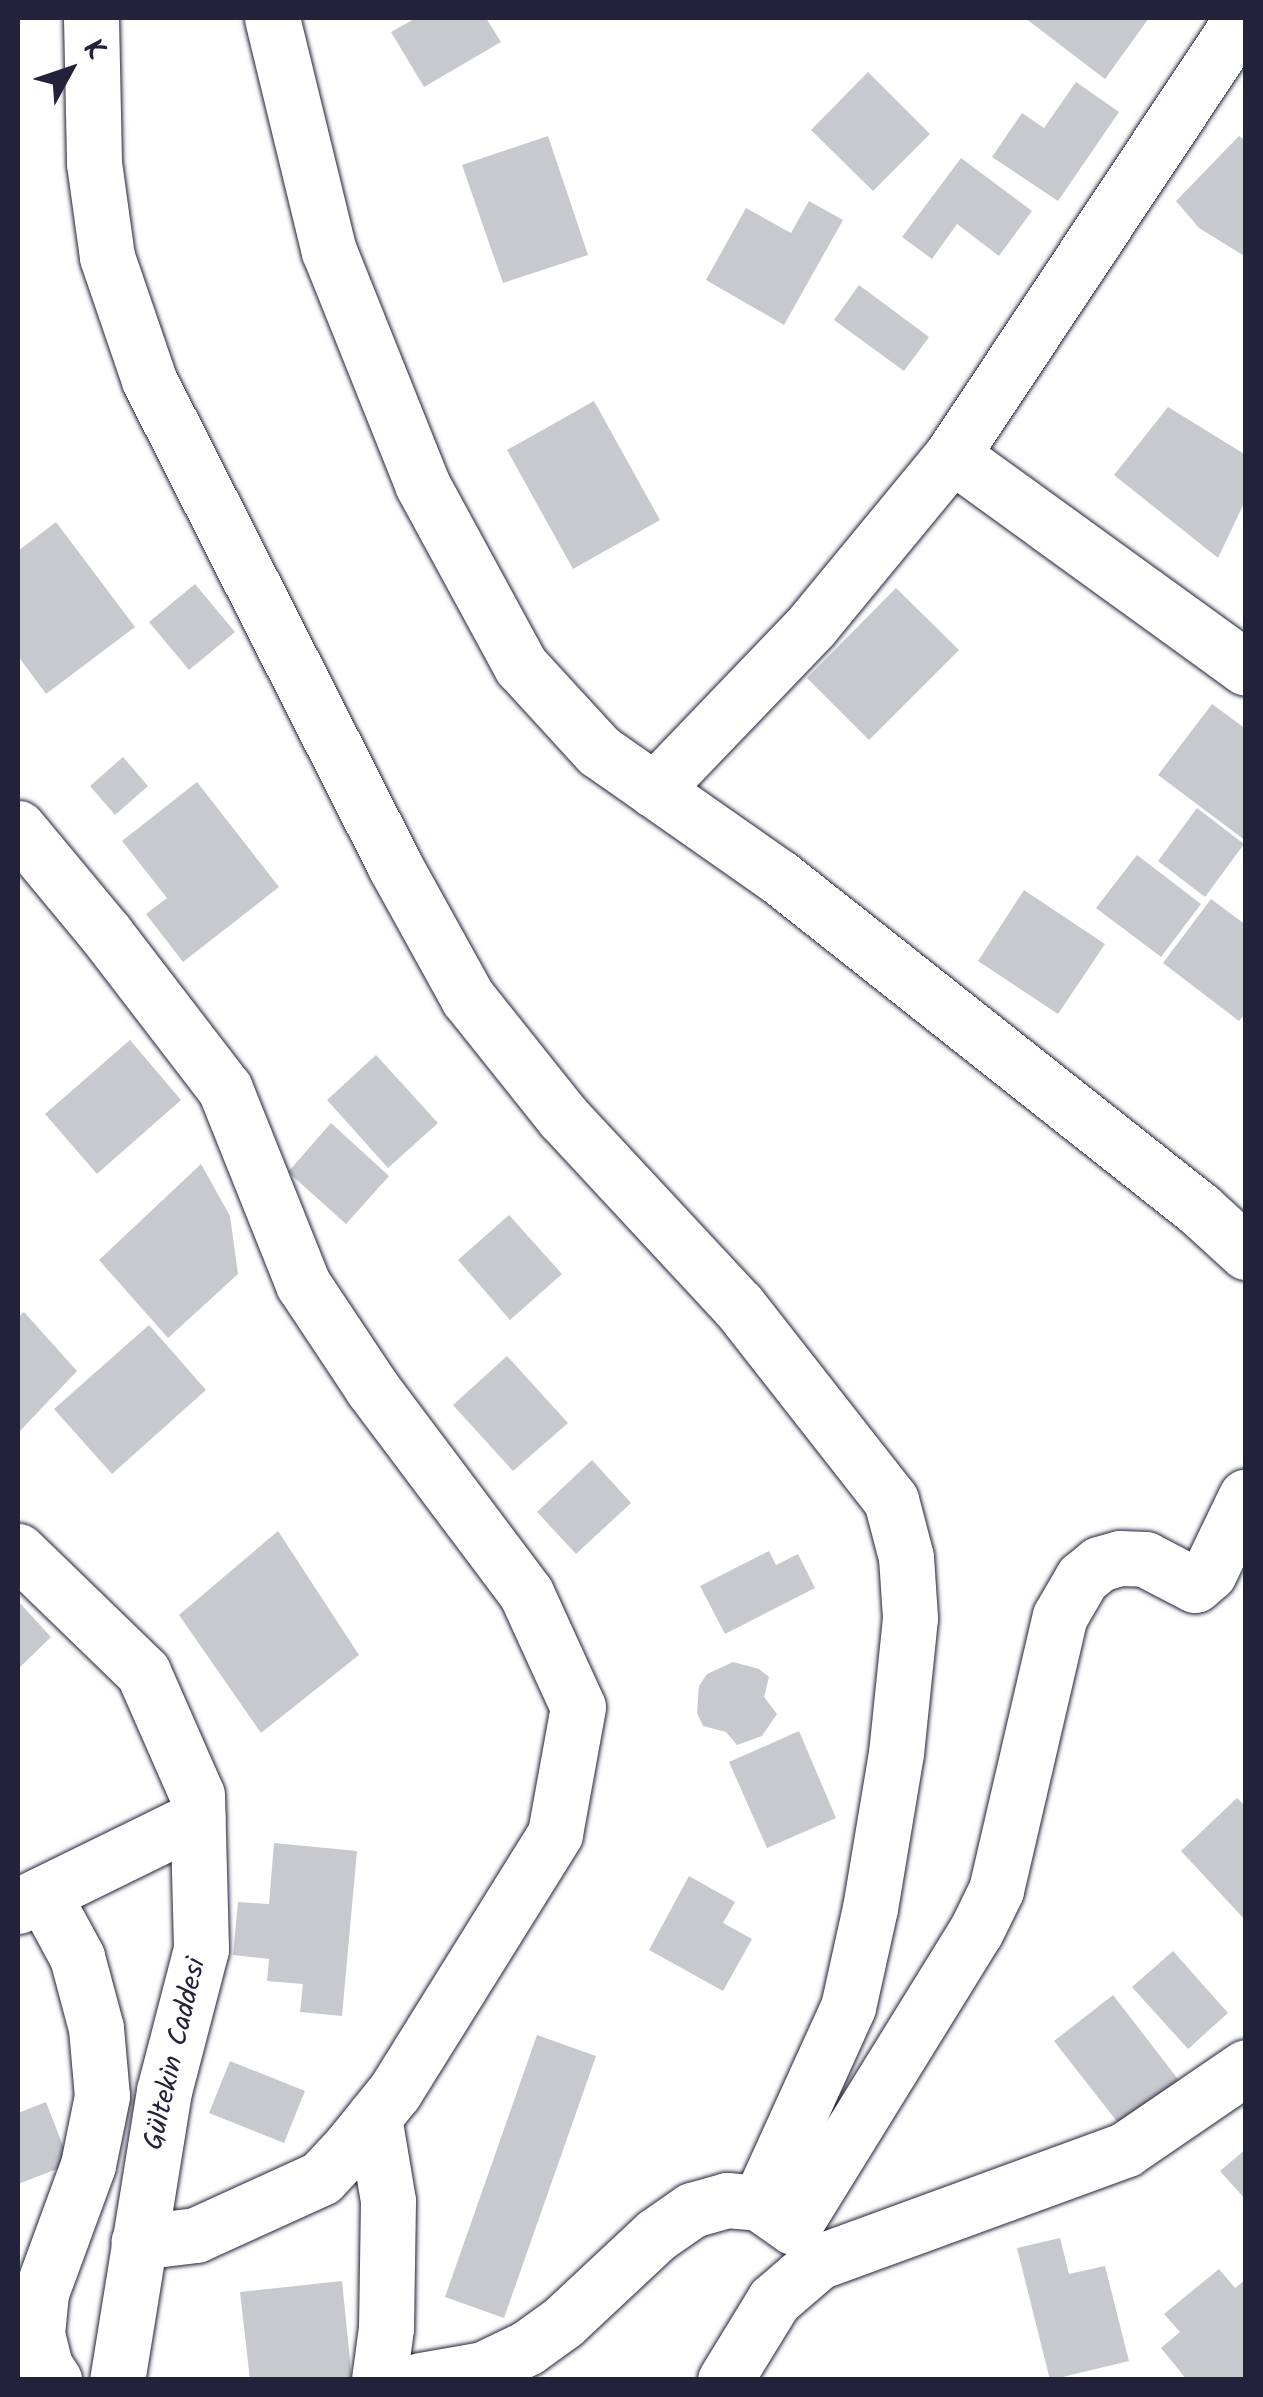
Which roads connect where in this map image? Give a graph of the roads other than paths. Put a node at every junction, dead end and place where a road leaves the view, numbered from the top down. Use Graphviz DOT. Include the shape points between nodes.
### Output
graph roads {
  1 [pos="92,18"];
  2 [pos="272,18"];
  3 [pos="1236,46"];
  4 [pos="952,455"];
  5 [pos="1246,668"];
  6 [pos="654,790"];
  7 [pos="18,828"];
  8 [pos="1246,1252"];
  9 [pos="1246,1496"];
  10 [pos="18,1551"];
  11 [pos="198,1818"];
  12 [pos="30,1900"];
  13 [pos="1246,2066"];
  14 [pos="374,2116"];
  15 [pos="321,2178"];
  16 [pos="388,2201"];
  17 [pos="790,2231"];
  18 [pos="138,2242"];
  19 [pos="107,2376"];
  20 [pos="54,2380"];
  21 [pos="380,2380"];
  22 [pos="420,2380"];
  23 [pos="725,2380"];
  1 -- 17 [label="street" via="94,163 106,256 143,364 395,866 468,998 563,1117 738,1306 891,1500 906,1557 910,1618 896,1753 870,1908"];
  2 -- 6 [label="street" via="329,250 422,484 521,666 599,751"];
  3 -- 4 [label="street"];
  4 -- 5 [label="street"];
  4 -- 6 [label="street" via="812,626"];
  6 -- 8 [label="street" via="779,877"];
  7 -- 14 [label="street" via="225,1089 304,1284 372,1388 526,1594 578,1707 555,1834 396,2091"];
  9 -- 17 [label="street" via="1209,1573 1195,1585 1145,1559 1099,1564 1082,1578 1060,1616 996,1890"];
  10 -- 11 [label="street, Gültekin Caddesi" via="143,1672 198,1795"];
  11 -- 12 [label="street"];
  11 -- 18 [label="street, Gültekin Caddesi" via="201,1950 164,2091"];
  12 -- 20 [label="street" via="76,1957 96,2028 102,2096 88,2165 40,2293 37,2334"];
  13 -- 17 [label="street" via="1126,2148"];
  14 -- 15 [label="street"];
  14 -- 16 [label="street"];
  15 -- 16 [label="street"];
  15 -- 18 [label="street" via="196,2235"];
  16 -- 21 [label="street"];
  17 -- 22 [label="street" via="727,2200 692,2210 528,2348 483,2370"];
  17 -- 23 [label="street" via="774,2300"];
  18 -- 19 [label="street, Gültekin Caddesi"];
}
